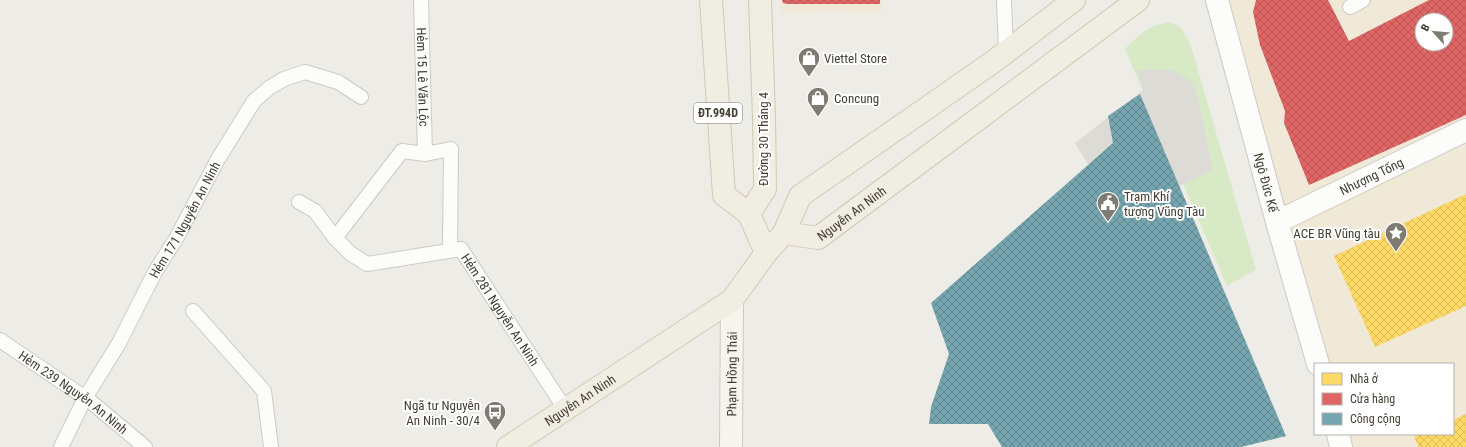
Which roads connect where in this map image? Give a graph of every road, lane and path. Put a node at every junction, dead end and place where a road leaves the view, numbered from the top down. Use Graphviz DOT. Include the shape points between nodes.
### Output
graph roads {
  1 [pos="421,0"];
  2 [pos="711,0"];
  3 [pos="760,0"];
  4 [pos="1004,0"];
  5 [pos="1074,0"];
  6 [pos="1138,0"];
  7 [pos="1217,0"];
  8 [pos="1363,0"];
  9 [pos="1350,7"];
  10 [pos="1006,52"];
  11 [pos="360,97"];
  12 [pos="1466,130"];
  13 [pos="426,154"];
  14 [pos="299,202"];
  15 [pos="749,214"];
  16 [pos="1276,222"];
  17 [pos="784,233"];
  18 [pos="335,238"];
  19 [pos="450,250"];
  20 [pos="766,253"];
  21 [pos="732,300"];
  22 [pos="193,311"];
  23 [pos="0,340"];
  24 [pos="1318,363"];
  25 [pos="85,398"];
  26 [pos="565,409"];
  27 [pos="1338,435"];
  28 [pos="61,447"];
  29 [pos="145,447"];
  30 [pos="271,447"];
  31 [pos="508,447"];
  32 [pos="731,447"];
  33 [pos="1342,447"];
  1 -- 13 [label="lane, Hẻm 15 Lê Văn Lộc"];
  2 -- 15 [label="main road, ĐT.994D" via="724,196"];
  3 -- 15 [label="main road, Đường 30 Tháng 4" via="765,188"];
  4 -- 10 [label="lane"];
  5 -- 10 [label="main road"];
  6 -- 17 [label="main road, Nguyễn An Ninh" via="818,238"];
  7 -- 16 [label="street, Ngô Đức Kế"];
  8 -- 9 [label="lane"];
  10 -- 17 [label="main road" via="800,196"];
  11 -- 25 [label="lane, Hẻm 171 Nguyễn An Ninh" via="338,82 305,72 284,79 254,101 218,159 177,237 155,272 119,344"];
  12 -- 16 [label="street, Nhượng Tống"];
  13 -- 18 [label="lane" via="402,151"];
  13 -- 19 [label="lane" via="452,149"];
  14 -- 18 [label="lane, Hẻm 281 Nguyễn An Ninh" via="315,211"];
  15 -- 20 [label="main road"];
  16 -- 24 [label="street, Ngô Đức Kế"];
  17 -- 20 [label="main road"];
  18 -- 19 [label="lane, Hẻm 281 Nguyễn An Ninh" via="366,264"];
  19 -- 26 [label="lane, Hẻm 281 Nguyễn An Ninh" via="461,248"];
  20 -- 21 [label="main road"];
  21 -- 26 [label="main road, Nguyễn An Ninh"];
  21 -- 32 [label="main road, Phạm Hồng Thái"];
  22 -- 30 [label="lane" via="264,391"];
  23 -- 25 [label="lane, Hẻm 239 Nguyễn An Ninh"];
  25 -- 28 [label="lane, Hẻm 171 Nguyễn An Ninh"];
  25 -- 29 [label="lane, Hẻm 239 Nguyễn An Ninh"];
  26 -- 31 [label="main road, Nguyễn An Ninh"];
  27 -- 33 [label="street"];
}
